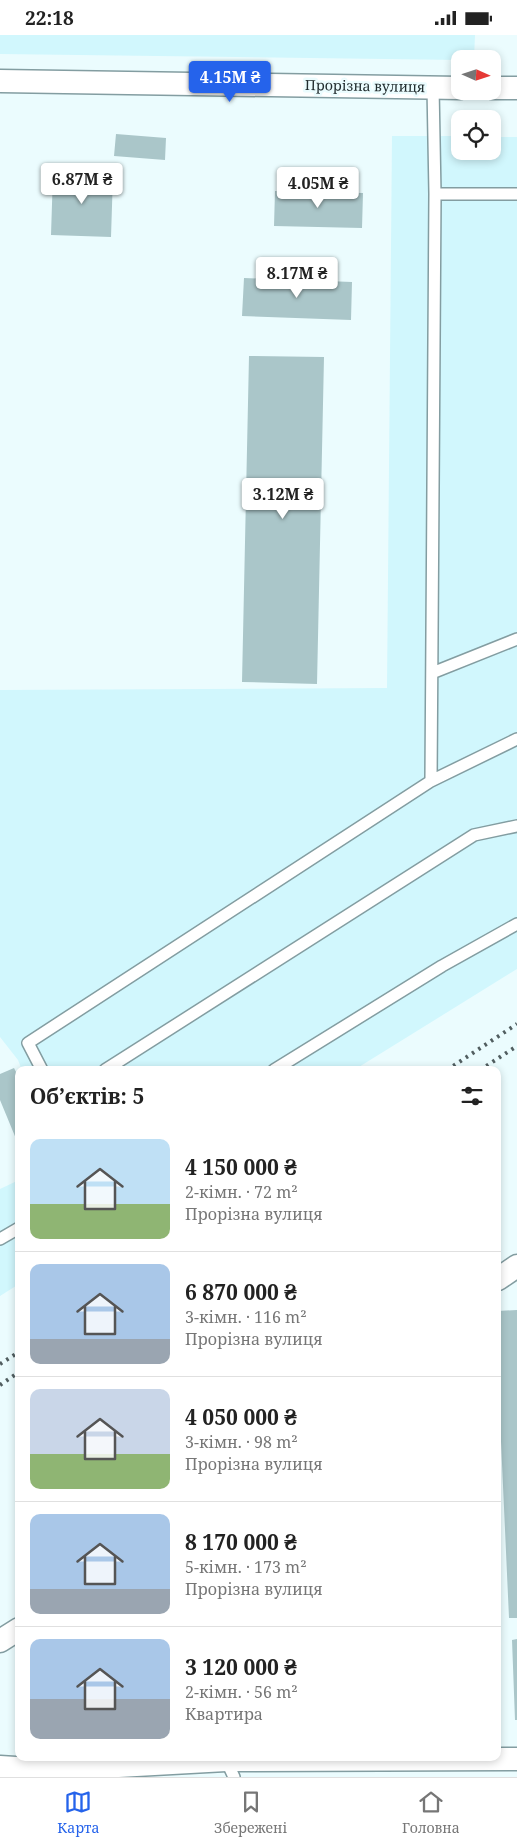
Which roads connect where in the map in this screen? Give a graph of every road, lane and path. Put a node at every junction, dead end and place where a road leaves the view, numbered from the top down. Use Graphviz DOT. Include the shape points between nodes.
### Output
graph roads {
  1 [pos="0,81"];
  2 [pos="433,87"];
  3 [pos="451,88"];
  4 [pos="501,88"];
  5 [pos="517,89"];
  6 [pos="435,193"];
  7 [pos="517,194"];
  8 [pos="517,639"];
  9 [pos="432,673"];
  10 [pos="517,739"];
  11 [pos="432,781"];
  12 [pos="517,826"];
  13 [pos="517,925"];
  14 [pos="40,1066"];
  15 [pos="111,1066"];
  16 [pos="280,1066"];
  17 [pos="15,1230"];
  18 [pos="0,1239"];
  19 [pos="517,1266"];
  20 [pos="501,1277"];
  21 [pos="15,1632"];
  22 [pos="0,1641"];
  23 [pos="517,1759"];
  24 [pos="501,1760"];
  25 [pos="460,1761"];
  26 [pos="0,1767"];
  27 [pos="230,1769"];
  1 -- 2 [label="street, Прорізна вулиця"];
  2 -- 3 [label="street, Прорізна вулиця"];
  2 -- 6 [label="lane"];
  4 -- 5 [label="street"];
  6 -- 7 [label="lane"];
  6 -- 9 [label="lane"];
  8 -- 9 [label="lane"];
  9 -- 11 [label="lane"];
  10 -- 11 [label="lane"];
  11 -- 14 [label="lane" via="28,1043"];
  12 -- 15 [label="lane" via="474,835"];
  13 -- 16 [label="lane" via="442,966"];
  17 -- 18 [label="lane"];
  19 -- 20 [label="street"];
  21 -- 22 [label="street"];
  23 -- 24 [label="street"];
  25 -- 27 [label="street"];
  26 -- 27 [label="street"];
}
